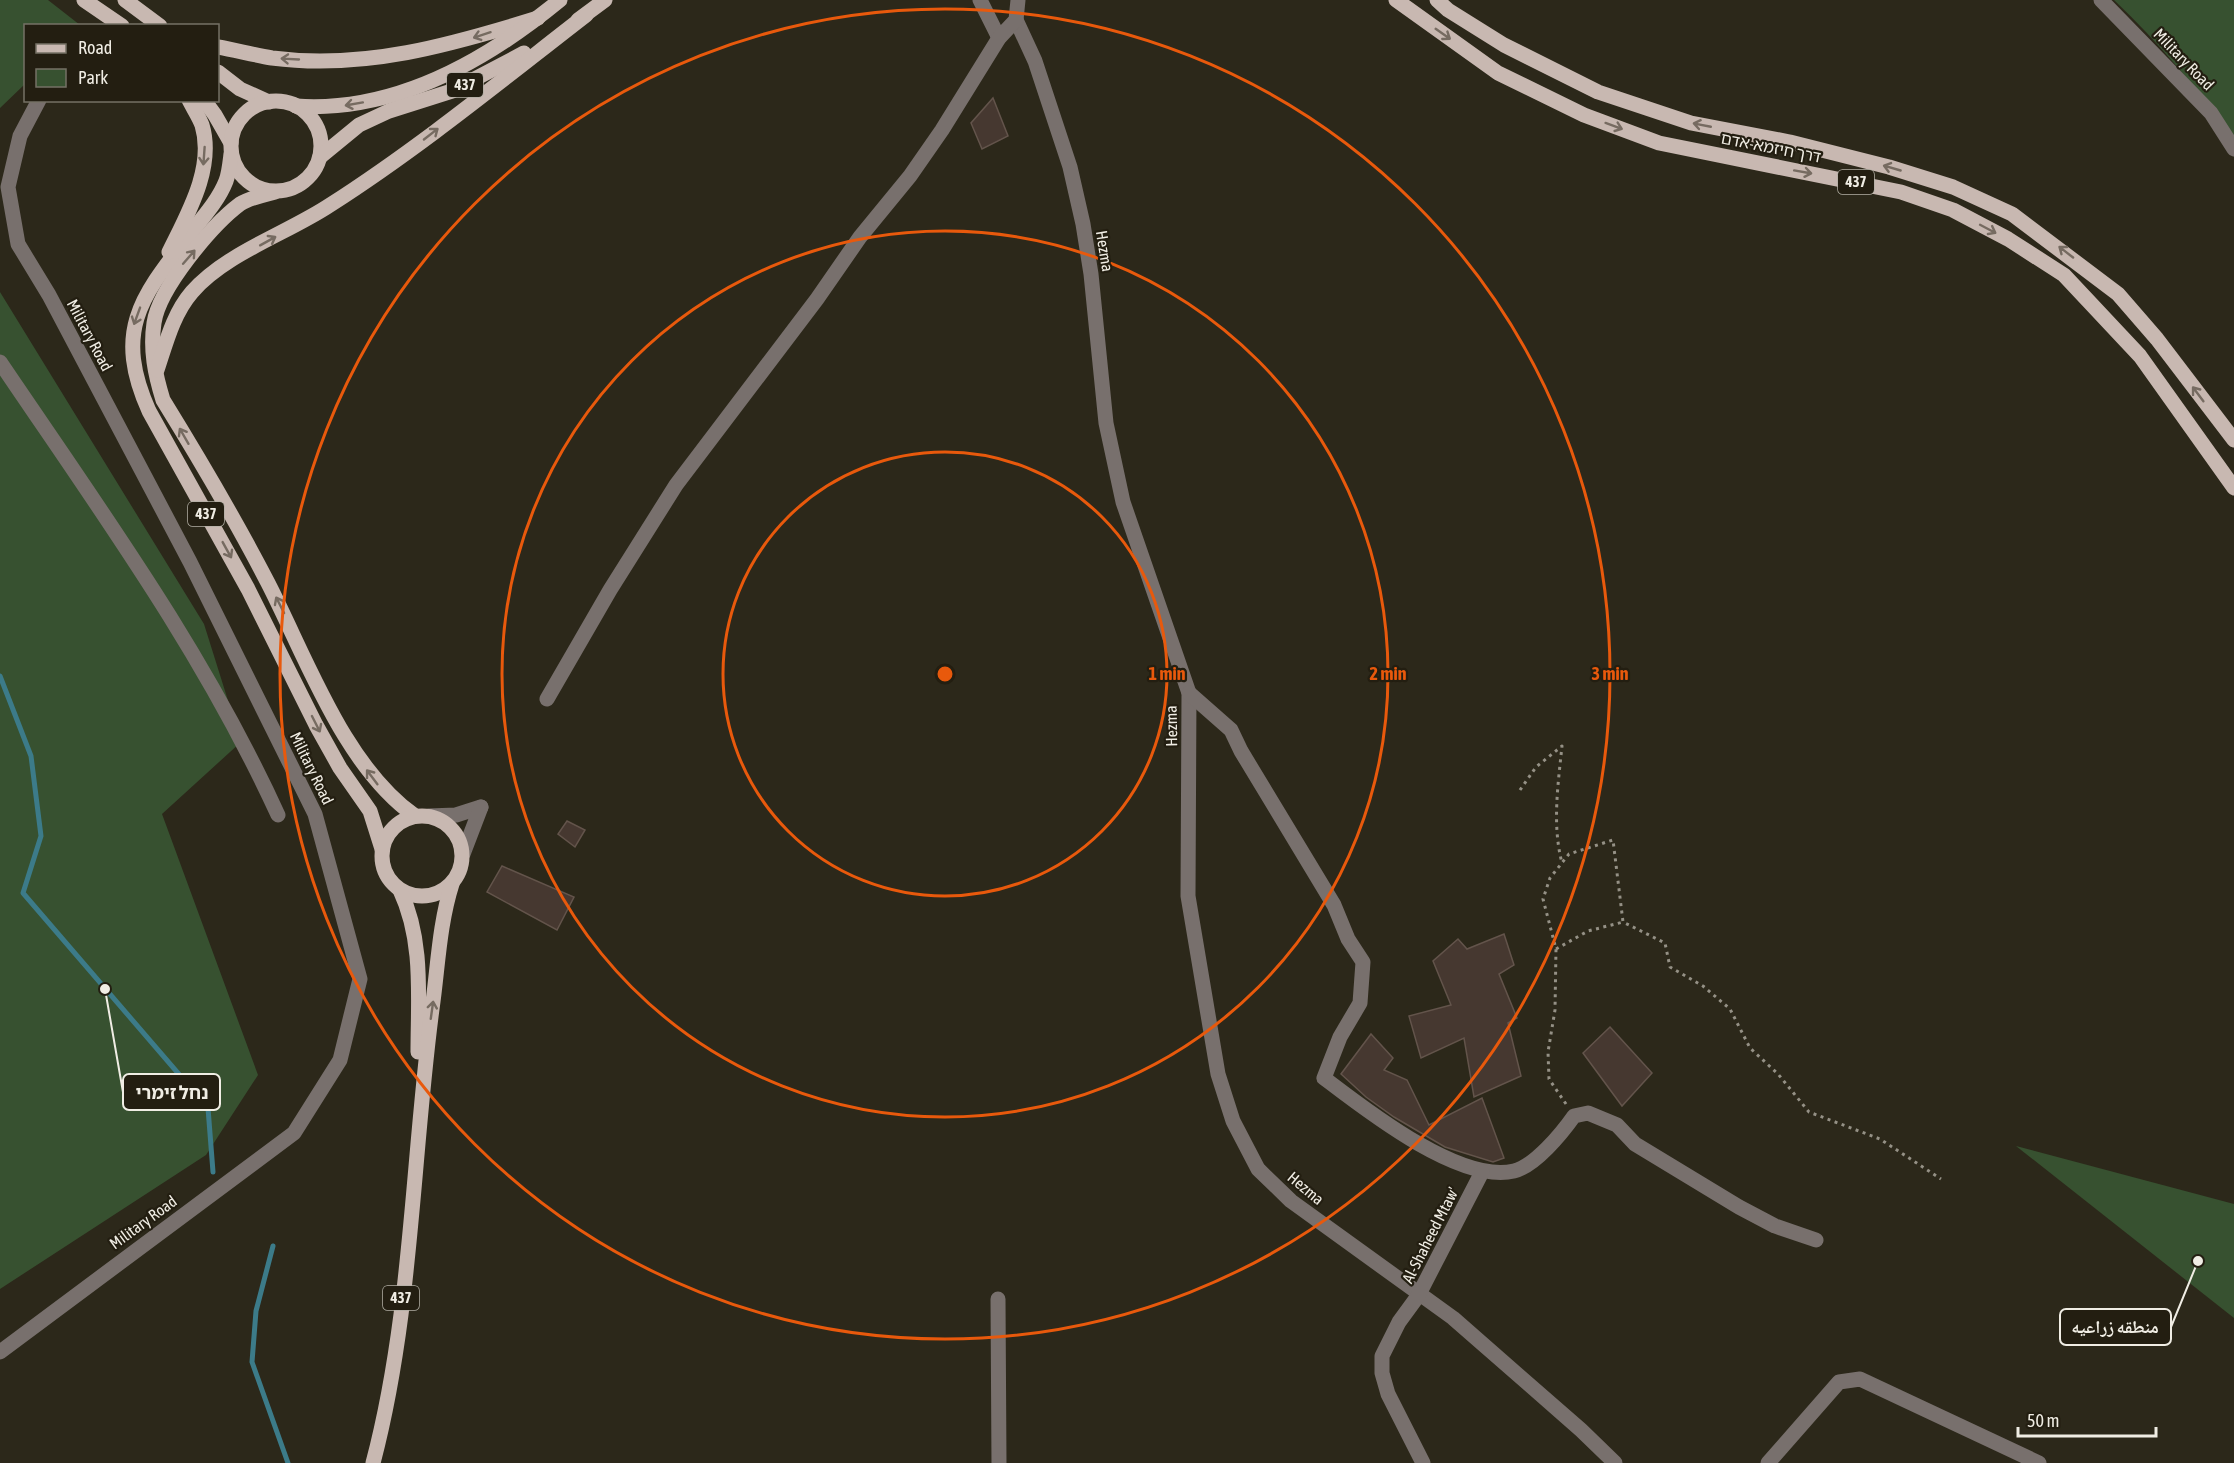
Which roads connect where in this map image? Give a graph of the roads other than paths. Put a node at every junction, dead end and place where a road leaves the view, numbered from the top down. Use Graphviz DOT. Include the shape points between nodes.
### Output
graph roads {
  1 [pos="84,0"];
  2 [pos="560,0"];
  3 [pos="604,0"];
  4 [pos="980,0"];
  5 [pos="1018,0"];
  6 [pos="1395,0"];
  7 [pos="1437,0"];
  8 [pos="2101,0"];
  9 [pos="129,1"];
  10 [pos="586,15"];
  11 [pos="538,18"];
  12 [pos="1016,20"];
  13 [pos="117,24"];
  14 [pos="158,24"];
  15 [pos="999,38"];
  16 [pos="219,47"];
  17 [pos="219,73"];
  18 [pos="38,102"];
  19 [pos="190,102"];
  20 [pos="205,102"];
  21 [pos="268,102"];
  22 [pos="296,106"];
  23 [pos="231,148"];
  24 [pos="2234,149"];
  25 [pos="320,157"];
  26 [pos="275,192"];
  27 [pos="153,284"];
  28 [pos="0,362"];
  29 [pos="155,376"];
  30 [pos="2234,440"];
  31 [pos="2234,488"];
  32 [pos="1189,693"];
  33 [pos="547,699"];
  34 [pos="279,815"];
  35 [pos="422,816"];
  36 [pos="382,849"];
  37 [pos="463,854"];
  38 [pos="452,884"];
  39 [pos="400,890"];
  40 [pos="419,1131"];
  41 [pos="1482,1172"];
  42 [pos="1816,1240"];
  43 [pos="1419,1296"];
  44 [pos="998,1299"];
  45 [pos="0,1352"];
  46 [pos="373,1463"];
  47 [pos="999,1463"];
  48 [pos="1423,1463"];
  49 [pos="1615,1463"];
  50 [pos="1768,1463"];
  51 [pos="2039,1463"];
  1 -- 13 [label="main road"];
  2 -- 11 [label="main road, 437"];
  3 -- 10 [label="main road, 437"];
  4 -- 15 [label="street"];
  5 -- 12 [label="street"];
  6 -- 31 [label="main road, דרך חיזמא-אדם / 437, one-way" via="1498,73 1584,116 1659,143 1901,192 1953,210 2008,239 2064,275 2140,356"];
  30 -- 7 [label="main road, דרך חיזמא-אדם / 437, one-way" via="2118,294 2012,214 1953,187 1890,167 1692,123 1598,92 1504,45"];
  8 -- 24 [label="street, Military Road" via="2211,113"];
  9 -- 13 [label="street"];
  9 -- 14 [label="main road"];
  10 -- 25 [label="main road, 437" via="452,91 359,125"];
  29 -- 10 [label="main road, one-way" via="174,320 192,292 222,267 328,207 372,177"];
  11 -- 16 [label="main road, one-way" via="460,43 368,60 272,58"];
  11 -- 22 [label="main road, 437, one-way" via="461,68 429,81 375,100 337,106"];
  12 -- 15 [label="street"];
  12 -- 32 [label="street, Hezma" via="1035,61 1070,166 1083,224 1106,423 1123,502"];
  15 -- 33 [label="street" via="910,176 860,237 818,299 676,485"];
  17 -- 21 [label="main road" via="240,89"];
  18 -- 45 [label="street, Military Road" via="20,136 8,187 18,244 49,295 190,562 315,814 360,979 340,1060 294,1133"];
  19 -- 27 [label="main road, one-way" via="202,125 202,174"];
  20 -- 23 [label="main road"];
  21 -- 22 [label="main road"];
  21 -- 23 [label="main road" via="247,112 234,131"];
  22 -- 25 [label="main road" via="317,127"];
  23 -- 26 [label="main road" via="237,169 246,181"];
  23 -- 27 [label="main road, 437" via="227,180 213,206"];
  25 -- 26 [label="main road" via="304,182"];
  29 -- 26 [label="main road, 437, one-way" via="154,321 182,266 242,203"];
  27 -- 36 [label="main road, 437, one-way" via="133,325 134,368 139,388 248,589 316,725 370,811"];
  28 -- 34 [label="street" via="174,619 247,747"];
  35 -- 29 [label="main road, 437, one-way" via="394,801 358,757 266,579 163,400"];
  32 -- 41 [label="street" via="1231,730 1363,962 1360,1003 1340,1036 1324,1078 1368,1112 1432,1151"];
  32 -- 43 [label="street, Hezma" via="1188,896 1218,1074 1233,1122 1258,1169 1291,1201"];
  35 -- 36 [label="main road" via="393,827"];
  35 -- 37 [label="main road" via="442,820 453,829"];
  35 -- 37 [label="street" via="456,815 481,807"];
  36 -- 39 [label="main road" via="385,872"];
  37 -- 38 [label="main road"];
  38 -- 39 [label="main road" via="427,897"];
  40 -- 38 [label="main road, 437, one-way" via="443,912"];
  39 -- 40 [label="main road, 437" via="409,910 418,958"];
  40 -- 46 [label="main road, 437" via="387,1412"];
  41 -- 42 [label="street" via="1515,1171 1554,1144 1574,1116 1588,1113 1617,1125 1635,1144 1739,1208 1774,1226"];
  41 -- 43 [label="street, Al-Shaheed Mtaw'"];
  43 -- 48 [label="street" via="1388,1342 1382,1356 1382,1373 1388,1394"];
  43 -- 49 [label="street, Al-Shaheed Mtaw'" via="1453,1318"];
  44 -- 47 [label="street"];
  50 -- 51 [label="street" via="1839,1382 1860,1379"];
}
